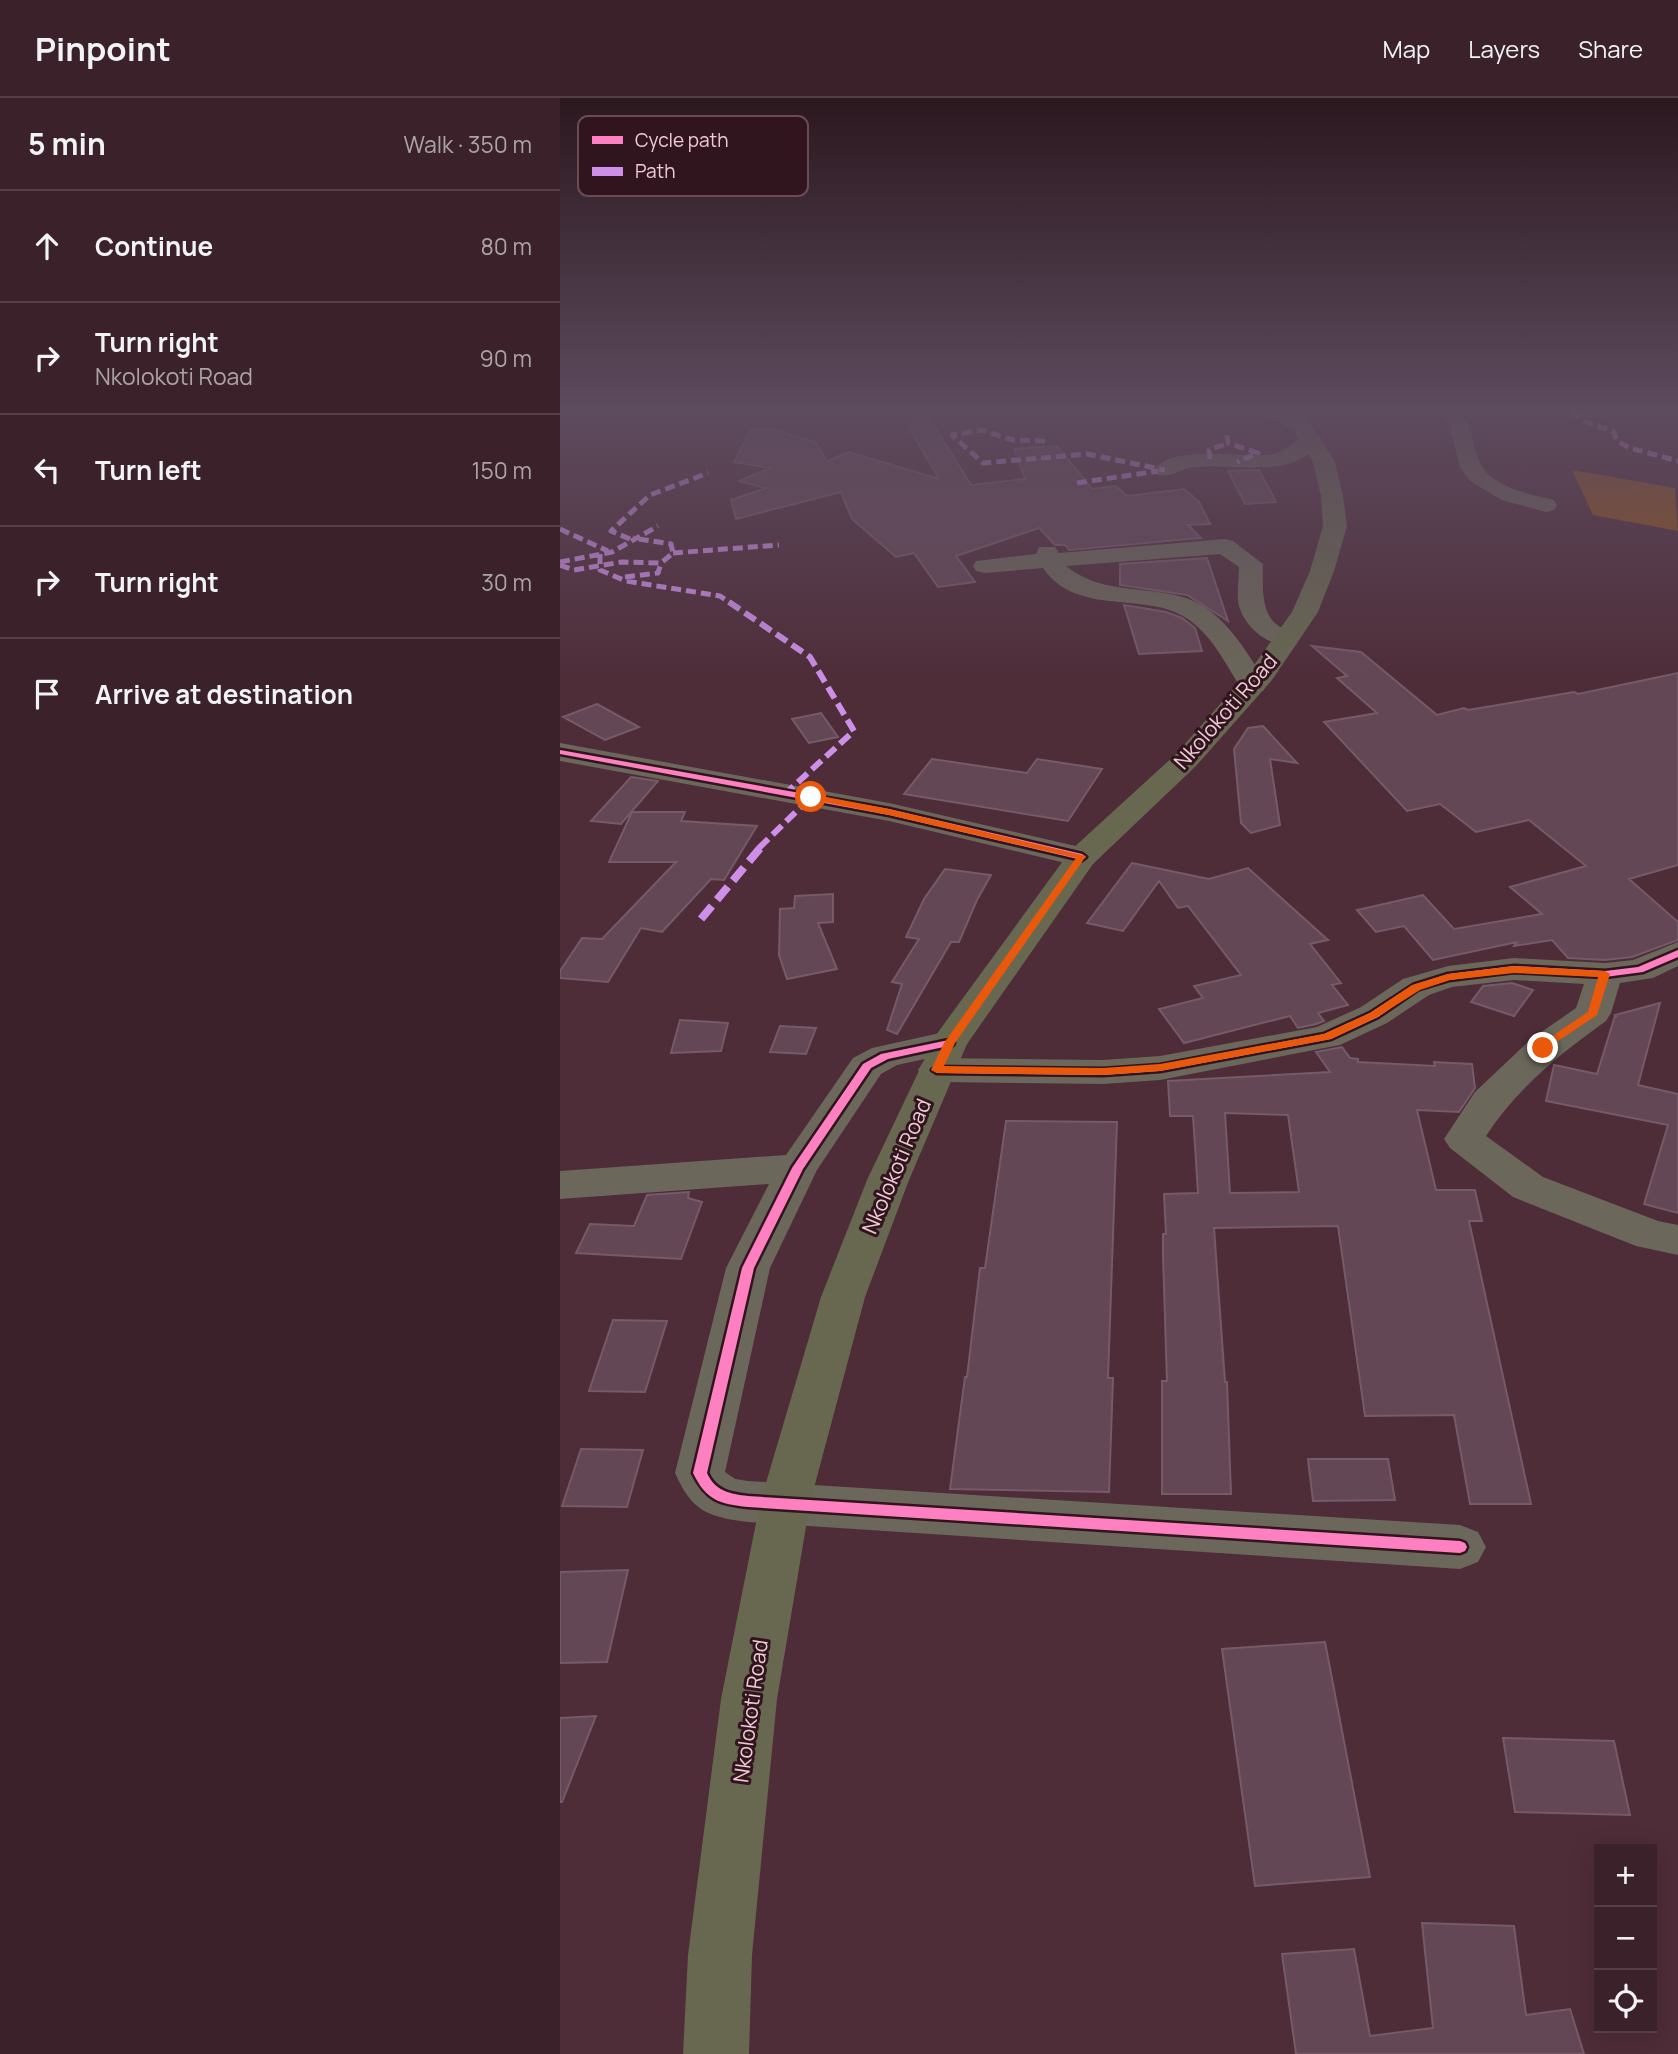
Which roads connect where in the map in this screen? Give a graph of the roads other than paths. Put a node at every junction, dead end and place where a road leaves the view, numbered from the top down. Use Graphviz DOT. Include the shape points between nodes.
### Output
graph roads {
  1 [pos="1333,502"];
  2 [pos="1535,502"];
  3 [pos="1546,505"];
  4 [pos="1038,538"];
  5 [pos="1052,561"];
  6 [pos="985,566"];
  7 [pos="1287,638"];
  8 [pos="1253,685"];
  9 [pos="560,752"];
  10 [pos="1082,856"];
  11 [pos="1678,953"];
  12 [pos="1605,974"];
  13 [pos="943,1056"];
  14 [pos="798,1168"];
  15 [pos="560,1185"];
  16 [pos="1678,1240"];
  17 [pos="785,1503"];
  18 [pos="1460,1547"];
  19 [pos="716,2054"];
  1 -- 7 [label="main road, Nkolokoti Road" via="1335,526 1322,571 1305,612"];
  2 -- 3 [label="street"];
  4 -- 5 [label="street"];
  5 -- 6 [label="street"];
  5 -- 7 [label="street" via="1225,545 1251,564 1251,603 1266,629"];
  5 -- 8 [label="street" via="1066,578 1109,595 1184,606 1234,651"];
  7 -- 8 [label="main road, Nkolokoti Road"];
  8 -- 10 [label="main road, Nkolokoti Road" via="1186,760"];
  9 -- 10 [label="street" via="889,812"];
  10 -- 13 [label="main road, Nkolokoti Road"];
  11 -- 12 [label="street" via="1640,970"];
  12 -- 13 [label="street" via="1514,970 1448,977 1416,987 1374,1015 1327,1037 1160,1068 1103,1072"];
  12 -- 16 [label="street" via="1593,1013 1543,1048 1489,1101 1464,1139 1528,1187 1651,1235"];
  13 -- 14 [label="street" via="885,1056 867,1066"];
  13 -- 17 [label="main road, Nkolokoti Road" via="843,1297"];
  14 -- 15 [label="street"];
  14 -- 17 [label="street" via="748,1268 700,1473 704,1487 717,1496"];
  17 -- 18 [label="street"];
  17 -- 19 [label="main road, Nkolokoti Road" via="749,1699 720,1955"];
}
